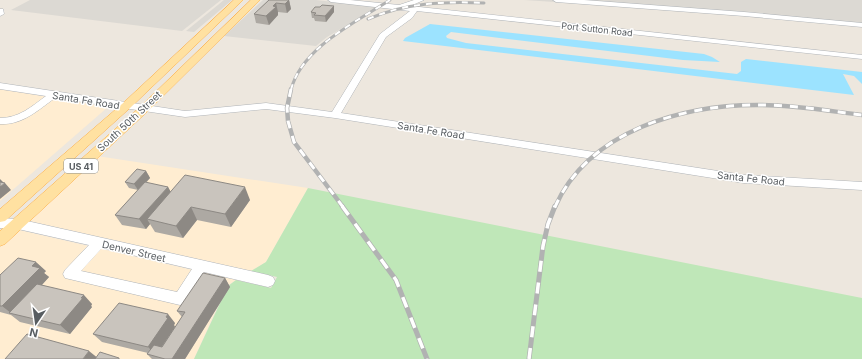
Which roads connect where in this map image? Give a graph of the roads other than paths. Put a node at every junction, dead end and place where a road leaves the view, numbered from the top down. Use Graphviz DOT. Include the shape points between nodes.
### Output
graph roads {
  1 [pos="239,0"];
  2 [pos="256,0"];
  3 [pos="331,0"];
  4 [pos="421,0"];
  5 [pos="556,0"];
  6 [pos="347,1"];
  7 [pos="401,8"];
  8 [pos="415,9"];
  9 [pos="862,25"];
  10 [pos="862,57"];
  11 [pos="0,86"];
  12 [pos="53,95"];
  13 [pos="126,106"];
  14 [pos="144,109"];
  15 [pos="335,115"];
  16 [pos="0,121"];
  17 [pos="862,186"];
  18 [pos="0,217"];
  19 [pos="0,223"];
  20 [pos="18,224"];
  21 [pos="0,240"];
  22 [pos="99,242"];
  23 [pos="201,266"];
  24 [pos="268,281"];
  1 -- 13 [label="main road, South 50th Street / US 41"];
  2 -- 14 [label="main road, South 50th Street / US 41"];
  3 -- 6 [label="street, Port Sutton Road"];
  4 -- 7 [label="street"];
  5 -- 9 [label="street"];
  6 -- 7 [label="street, Port Sutton Road"];
  7 -- 8 [label="street, Port Sutton Road"];
  8 -- 10 [label="street, Port Sutton Road"];
  8 -- 15 [label="street" via="383,36"];
  11 -- 12 [label="street, Santa Fe Road"];
  12 -- 13 [label="street, Santa Fe Road"];
  12 -- 16 [label="street" via="19,119"];
  13 -- 14 [label="street, Santa Fe Road"];
  13 -- 18 [label="main road, South 50th Street / US 41"];
  14 -- 15 [label="street, Santa Fe Road" via="185,114 266,106"];
  14 -- 20 [label="main road, South 50th Street / US 41"];
  15 -- 17 [label="street, Santa Fe Road" via="744,179"];
  19 -- 20 [label="street, Denver Street"];
  20 -- 21 [label="main road, South 50th Street / US 41"];
  20 -- 22 [label="street, Denver Street"];
  22 -- 23 [label="street, Denver Street"];
  22 -- 23 [label="street" via="70,274 180,299"];
  23 -- 24 [label="street, Denver Street"];
}
